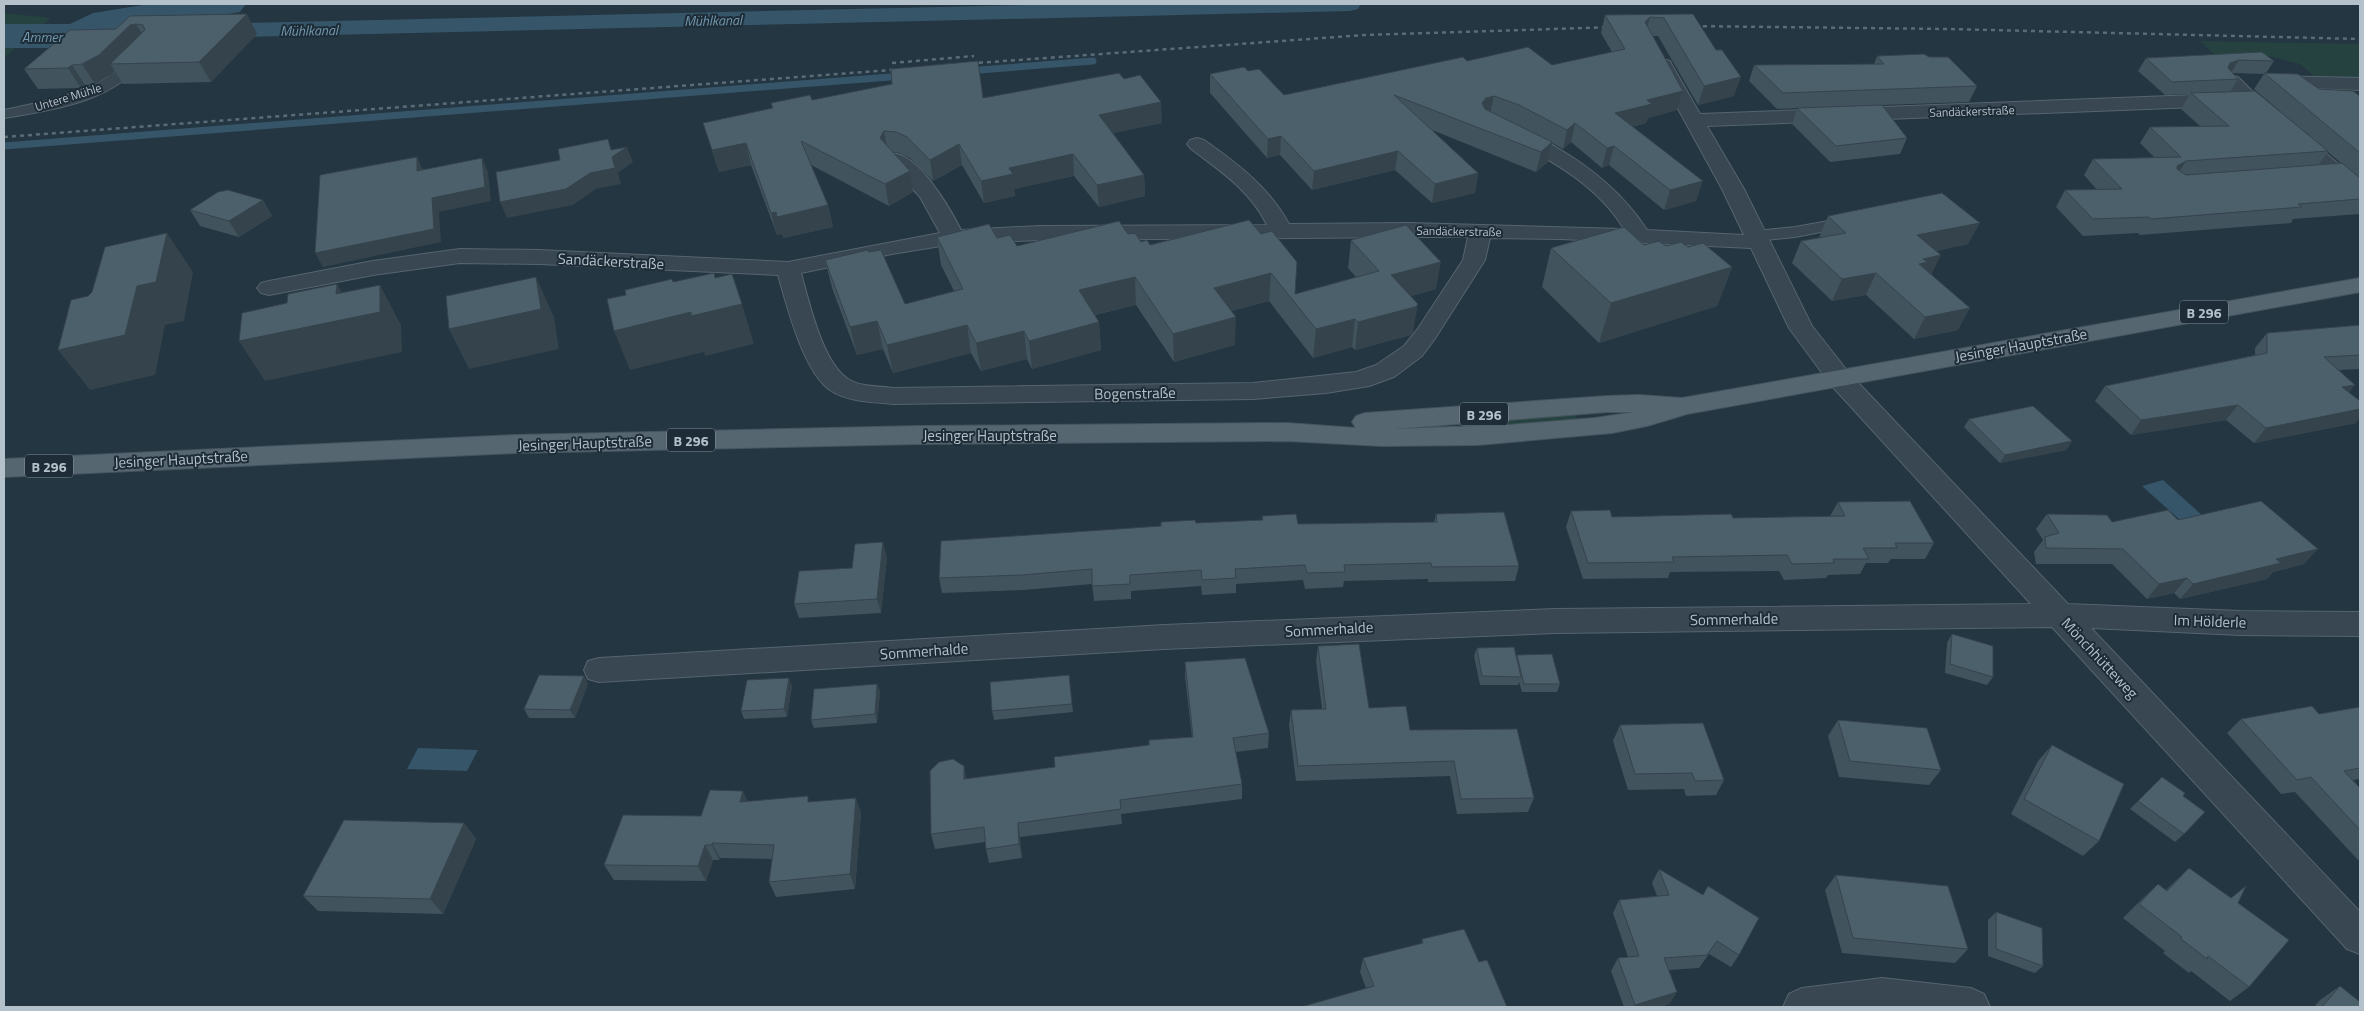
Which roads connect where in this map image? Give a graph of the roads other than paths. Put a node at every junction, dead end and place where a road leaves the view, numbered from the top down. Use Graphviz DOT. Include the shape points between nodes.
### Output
graph roads {
  1 [pos="148,49"];
  2 [pos="1655,49"];
  3 [pos="2360,84"];
  4 [pos="2249,99"];
  5 [pos="4,114"];
  6 [pos="1695,120"];
  7 [pos="1499,126"];
  8 [pos="1197,144"];
  9 [pos="895,158"];
  10 [pos="2338,173"];
  11 [pos="2311,174"];
  12 [pos="2360,192"];
  13 [pos="1868,218"];
  14 [pos="1280,229"];
  15 [pos="1479,231"];
  16 [pos="1639,235"];
  17 [pos="953,237"];
  18 [pos="1758,239"];
  19 [pos="788,269"];
  20 [pos="2360,285"];
  21 [pos="269,288"];
  22 [pos="1840,379"];
  23 [pos="4,468"];
  24 [pos="2059,615"];
  25 [pos="2360,624"];
  26 [pos="599,670"];
  27 [pos="2360,937"];
  28 [pos="1802,1007"];
  29 [pos="1971,1007"];
  1 -- 5 [label="lane, Untere Mühle" via="124,74 110,83 68,99"];
  2 -- 6 [label="street"];
  3 -- 4 [label="street" via="2231,81"];
  4 -- 6 [label="street, Sandäckerstraße"];
  4 -- 10 [label="street"];
  6 -- 18 [label="street"];
  7 -- 16 [label="street" via="1544,148 1586,176 1629,217"];
  8 -- 14 [label="street" via="1257,191 1270,207"];
  9 -- 17 [label="street" via="914,174 931,196"];
  10 -- 11 [label="lane"];
  10 -- 12 [label="street"];
  13 -- 18 [label="lane"];
  14 -- 15 [label="street, Sandäckerstraße"];
  14 -- 17 [label="street, Sandäckerstraße"];
  15 -- 16 [label="street, Sandäckerstraße"];
  15 -- 19 [label="street, Bogenstraße" via="1480,245 1474,260 1426,335 1404,359 1385,371 1360,380 1253,391 893,396 862,393 837,383 822,366"];
  16 -- 18 [label="street, Sandäckerstraße"];
  17 -- 19 [label="street, Sandäckerstraße"];
  18 -- 22 [label="street" via="1801,328"];
  19 -- 21 [label="street, Sandäckerstraße" via="460,256 373,268"];
  20 -- 22 [label="main road, Jesinger Hauptstraße / B 296"];
  22 -- 23 [label="main road, Jesinger Hauptstraße / B 296" via="1682,406 1618,424 1531,433 1392,438 1287,432 899,436 516,444"];
  22 -- 24 [label="street, Mönchhütteweg"];
  24 -- 25 [label="street, Im Hölderle" via="2240,623"];
  24 -- 26 [label="street, Sommerhalde" via="1442,624"];
  24 -- 27 [label="street, Mönchhütteweg"];
  28 -- 29 [label="street" via="1882,996"];
}
